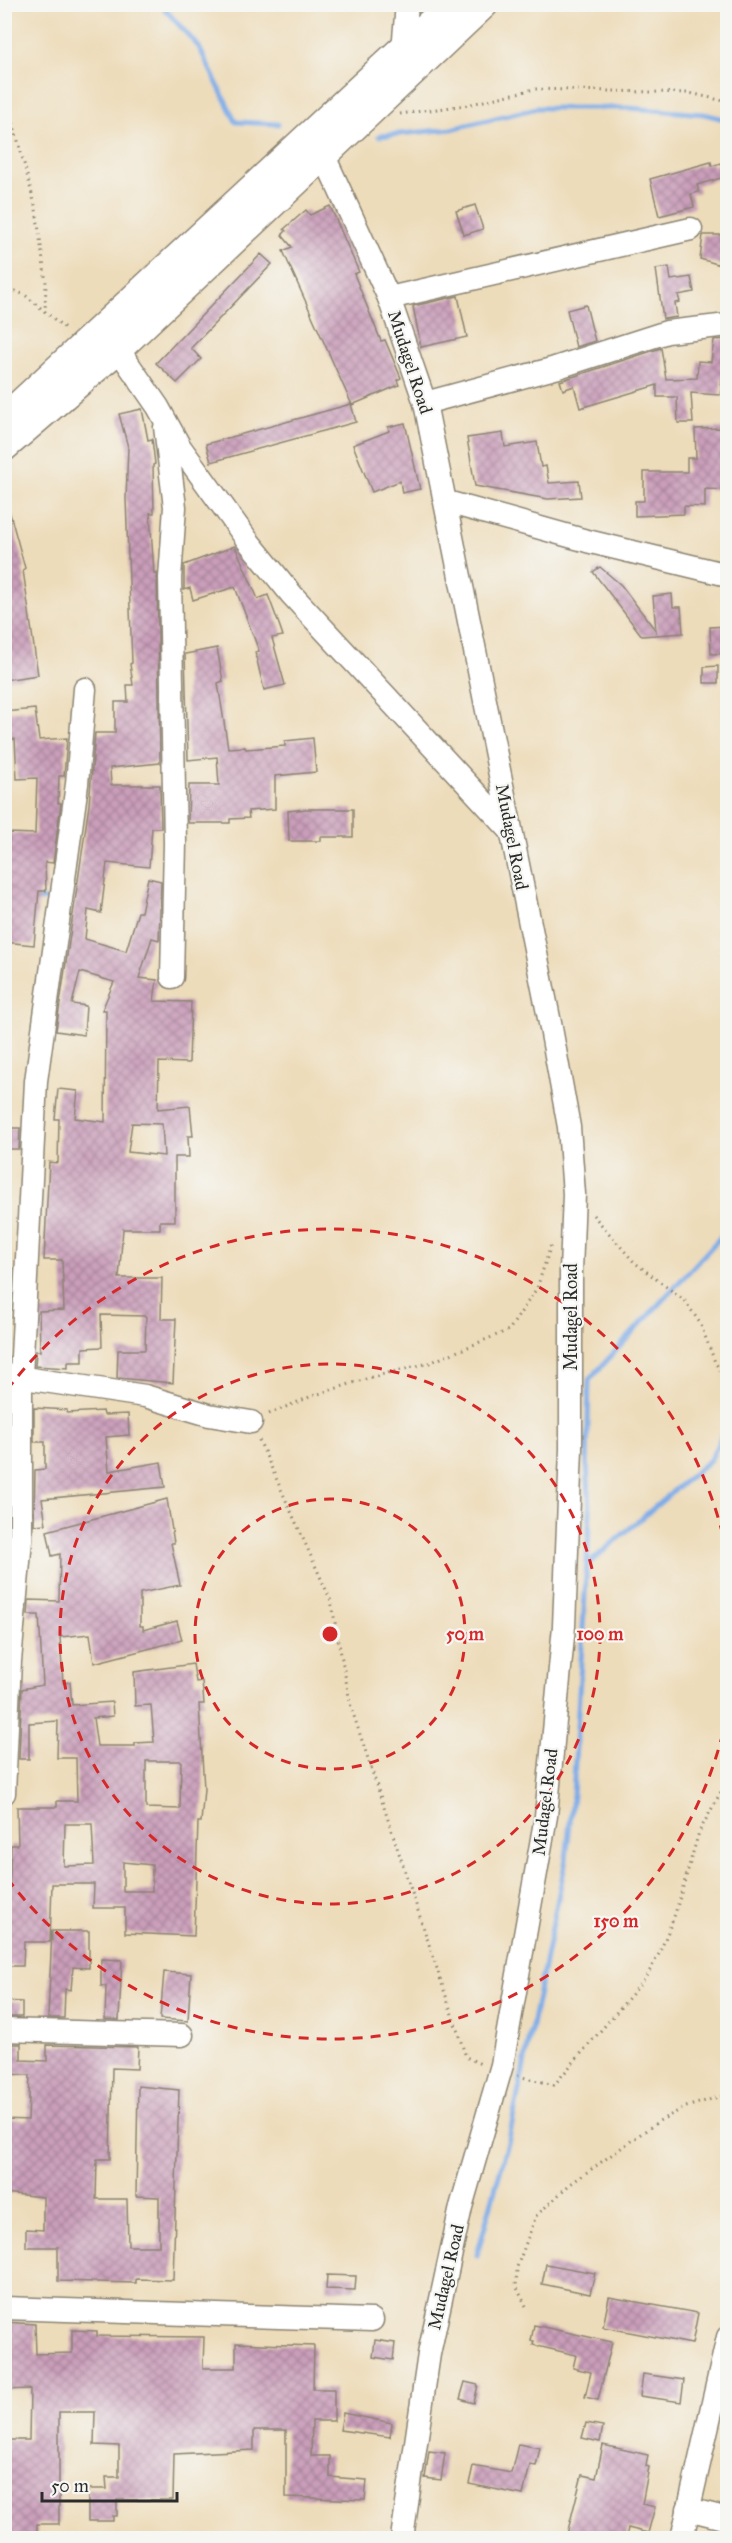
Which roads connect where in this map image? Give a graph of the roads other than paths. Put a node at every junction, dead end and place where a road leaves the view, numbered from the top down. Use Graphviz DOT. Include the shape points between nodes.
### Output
graph roads {
  1 [pos="407,4"];
  2 [pos="451,4"];
  3 [pos="484,4"];
  4 [pos="403,50"];
  5 [pos="324,156"];
  6 [pos="283,159"];
  7 [pos="691,229"];
  8 [pos="389,298"];
  9 [pos="728,325"];
  10 [pos="118,349"];
  11 [pos="424,403"];
  12 [pos="4,418"];
  13 [pos="165,424"];
  14 [pos="4,447"];
  15 [pos="447,502"];
  16 [pos="728,575"];
  17 [pos="85,688"];
  18 [pos="509,829"];
  19 [pos="172,977"];
  20 [pos="13,1376"];
  21 [pos="251,1422"];
  22 [pos="13,1540"];
  23 [pos="4,1793"];
  24 [pos="4,2030"];
  25 [pos="182,2035"];
  26 [pos="4,2308"];
  27 [pos="372,2320"];
  28 [pos="728,2337"];
  29 [pos="688,2509"];
  30 [pos="728,2519"];
  31 [pos="402,2538"];
  32 [pos="682,2538"];
  1 -- 4 [label="street"];
  2 -- 4 [label="main road"];
  3 -- 5 [label="main road"];
  4 -- 6 [label="main road"];
  5 -- 6 [label="street"];
  5 -- 8 [label="street, Mudagel Road"];
  5 -- 10 [label="main road"];
  6 -- 12 [label="main road"];
  7 -- 8 [label="street"];
  8 -- 11 [label="street, Mudagel Road"];
  9 -- 11 [label="street" via="667,332 555,368"];
  10 -- 13 [label="street" via="158,407"];
  10 -- 14 [label="main road"];
  11 -- 15 [label="street, Mudagel Road"];
  13 -- 18 [label="street" via="248,541 292,595"];
  13 -- 19 [label="street" via="175,507 170,578 175,843"];
  15 -- 16 [label="street"];
  15 -- 18 [label="street, Mudagel Road"];
  17 -- 20 [label="street" via="77,784 36,1081"];
  18 -- 31 [label="street, Mudagel Road" via="567,1116 574,1194 564,1626 546,1816 500,2073 461,2207 429,2354"];
  20 -- 21 [label="street" via="145,1396"];
  20 -- 22 [label="street"];
  22 -- 23 [label="street"];
  24 -- 25 [label="street"];
  26 -- 27 [label="street"];
  28 -- 29 [label="street"];
  29 -- 30 [label="street"];
  29 -- 32 [label="street"];
}
